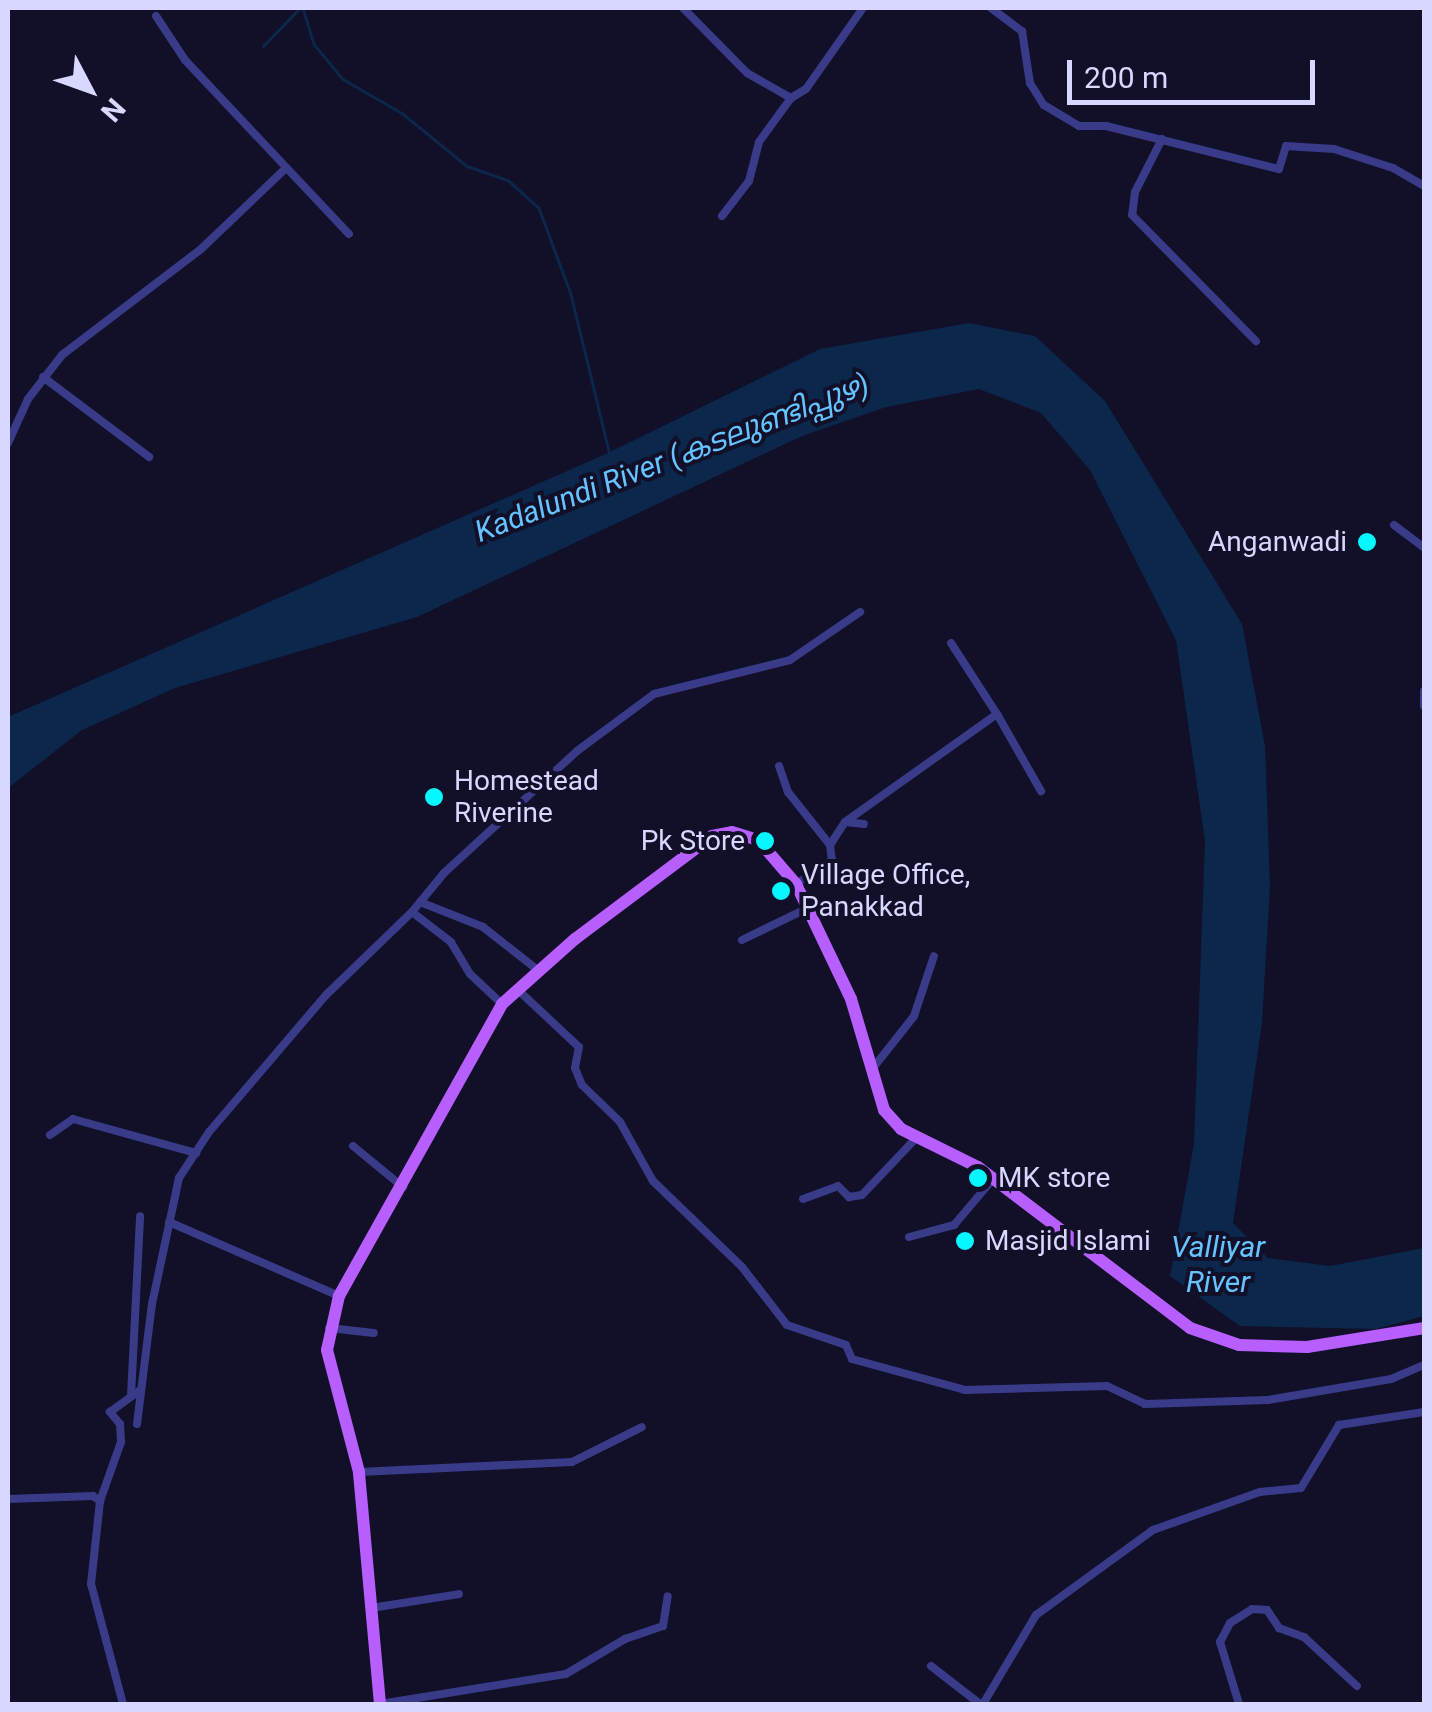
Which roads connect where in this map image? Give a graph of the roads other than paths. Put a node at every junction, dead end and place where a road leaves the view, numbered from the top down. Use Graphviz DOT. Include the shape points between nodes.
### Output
graph roads {
  1 [pos="683,8"];
  2 [pos="863,8"];
  3 [pos="991,8"];
  4 [pos="156,16"];
  5 [pos="791,98"];
  6 [pos="1162,140"];
  7 [pos="286,168"];
  8 [pos="1424,186"];
  9 [pos="722,216"];
  10 [pos="349,234"];
  11 [pos="1256,342"];
  12 [pos="43,377"];
  13 [pos="8,443"];
  14 [pos="149,457"];
  15 [pos="1394,525"];
  16 [pos="1424,548"];
  17 [pos="860,612"];
  18 [pos="951,643"];
  19 [pos="1424,691"];
  20 [pos="1424,706"];
  21 [pos="997,714"];
  22 [pos="778,766"];
  23 [pos="1041,791"];
  24 [pos="845,822"];
  25 [pos="864,824"];
  26 [pos="830,845"];
  27 [pos="796,884"];
  28 [pos="420,902"];
  29 [pos="808,908"];
  30 [pos="412,912"];
  31 [pos="742,940"];
  32 [pos="934,956"];
  33 [pos="539,971"];
  34 [pos="518,990"];
  35 [pos="502,1004"];
  36 [pos="873,1068"];
  37 [pos="50,1135"];
  38 [pos="916,1138"];
  39 [pos="353,1146"];
  40 [pos="196,1152"];
  41 [pos="993,1179"];
  42 [pos="403,1188"];
  43 [pos="803,1199"];
  44 [pos="140,1216"];
  45 [pos="169,1222"];
  46 [pos="908,1238"];
  47 [pos="339,1296"];
  48 [pos="328,1328"];
  49 [pos="1424,1328"];
  50 [pos="374,1333"];
  51 [pos="1424,1366"];
  52 [pos="140,1390"];
  53 [pos="131,1396"];
  54 [pos="1424,1412"];
  55 [pos="137,1424"];
  56 [pos="642,1427"];
  57 [pos="359,1472"];
  58 [pos="8,1499"];
  59 [pos="100,1502"];
  60 [pos="459,1594"];
  61 [pos="668,1596"];
  62 [pos="371,1608"];
  63 [pos="931,1666"];
  64 [pos="1357,1686"];
  65 [pos="122,1704"];
  66 [pos="380,1704"];
  67 [pos="982,1704"];
  68 [pos="1239,1704"];
  1 -- 5 [label="street" via="747,73"];
  2 -- 5 [label="street" via="806,89"];
  3 -- 6 [label="street" via="1022,30 1030,83 1044,105 1079,126"];
  4 -- 7 [label="street" via="185,60"];
  5 -- 9 [label="street" via="759,142 749,180"];
  6 -- 8 [label="street" via="1279,169 1286,146 1334,149"];
  6 -- 11 [label="street" via="1135,192 1132,215"];
  7 -- 10 [label="street"];
  7 -- 12 [label="street" via="210,242 62,355"];
  12 -- 13 [label="street"];
  12 -- 14 [label="street"];
  15 -- 16 [label="street"];
  17 -- 28 [label="street" via="790,660 654,694 577,751"];
  18 -- 21 [label="street"];
  19 -- 20 [label="street"];
  21 -- 23 [label="street"];
  21 -- 24 [label="street"];
  22 -- 26 [label="street" via="788,792"];
  24 -- 25 [label="street"];
  24 -- 26 [label="street"];
  26 -- 27 [label="street" via="832,860"];
  27 -- 29 [label="main road"];
  27 -- 33 [label="main road" via="758,840 732,832 712,836"];
  28 -- 30 [label="street"];
  28 -- 33 [label="street" via="483,928"];
  29 -- 31 [label="street"];
  29 -- 36 [label="main road" via="834,956"];
  30 -- 35 [label="street" via="451,942 470,974"];
  30 -- 40 [label="street" via="326,994"];
  32 -- 36 [label="street" via="914,1016"];
  33 -- 34 [label="main road"];
  34 -- 35 [label="main road"];
  34 -- 51 [label="street" via="579,1048 575,1068 582,1085 620,1122 653,1180 742,1267 787,1325 846,1345 852,1359 965,1390 1106,1386 1145,1404 1268,1400 1391,1379"];
  35 -- 42 [label="main road"];
  36 -- 38 [label="main road" via="884,1110"];
  37 -- 40 [label="street" via="73,1119"];
  38 -- 41 [label="main road"];
  38 -- 43 [label="street" via="862,1195 849,1197 838,1186"];
  39 -- 42 [label="street"];
  40 -- 45 [label="street" via="179,1178"];
  41 -- 46 [label="street" via="954,1225"];
  41 -- 49 [label="main road" via="1190,1328 1240,1345 1306,1347"];
  42 -- 47 [label="main road"];
  44 -- 53 [label="street"];
  45 -- 47 [label="street"];
  45 -- 52 [label="street"];
  47 -- 48 [label="main road"];
  48 -- 50 [label="street"];
  48 -- 57 [label="main road" via="330,1371"];
  52 -- 53 [label="street"];
  52 -- 55 [label="street"];
  53 -- 59 [label="street" via="110,1412 120,1424 121,1442"];
  54 -- 67 [label="street" via="1339,1426 1302,1488 1260,1492 1153,1530 1036,1615"];
  56 -- 57 [label="street" via="572,1462"];
  57 -- 62 [label="main road"];
  58 -- 59 [label="street" via="93,1496"];
  59 -- 65 [label="street" via="91,1584"];
  60 -- 62 [label="street"];
  61 -- 66 [label="street" via="663,1626 566,1674"];
  62 -- 66 [label="main road"];
  63 -- 67 [label="street"];
  64 -- 68 [label="street" via="1304,1638 1279,1628 1267,1610 1252,1609 1230,1623 1220,1642"];
}
